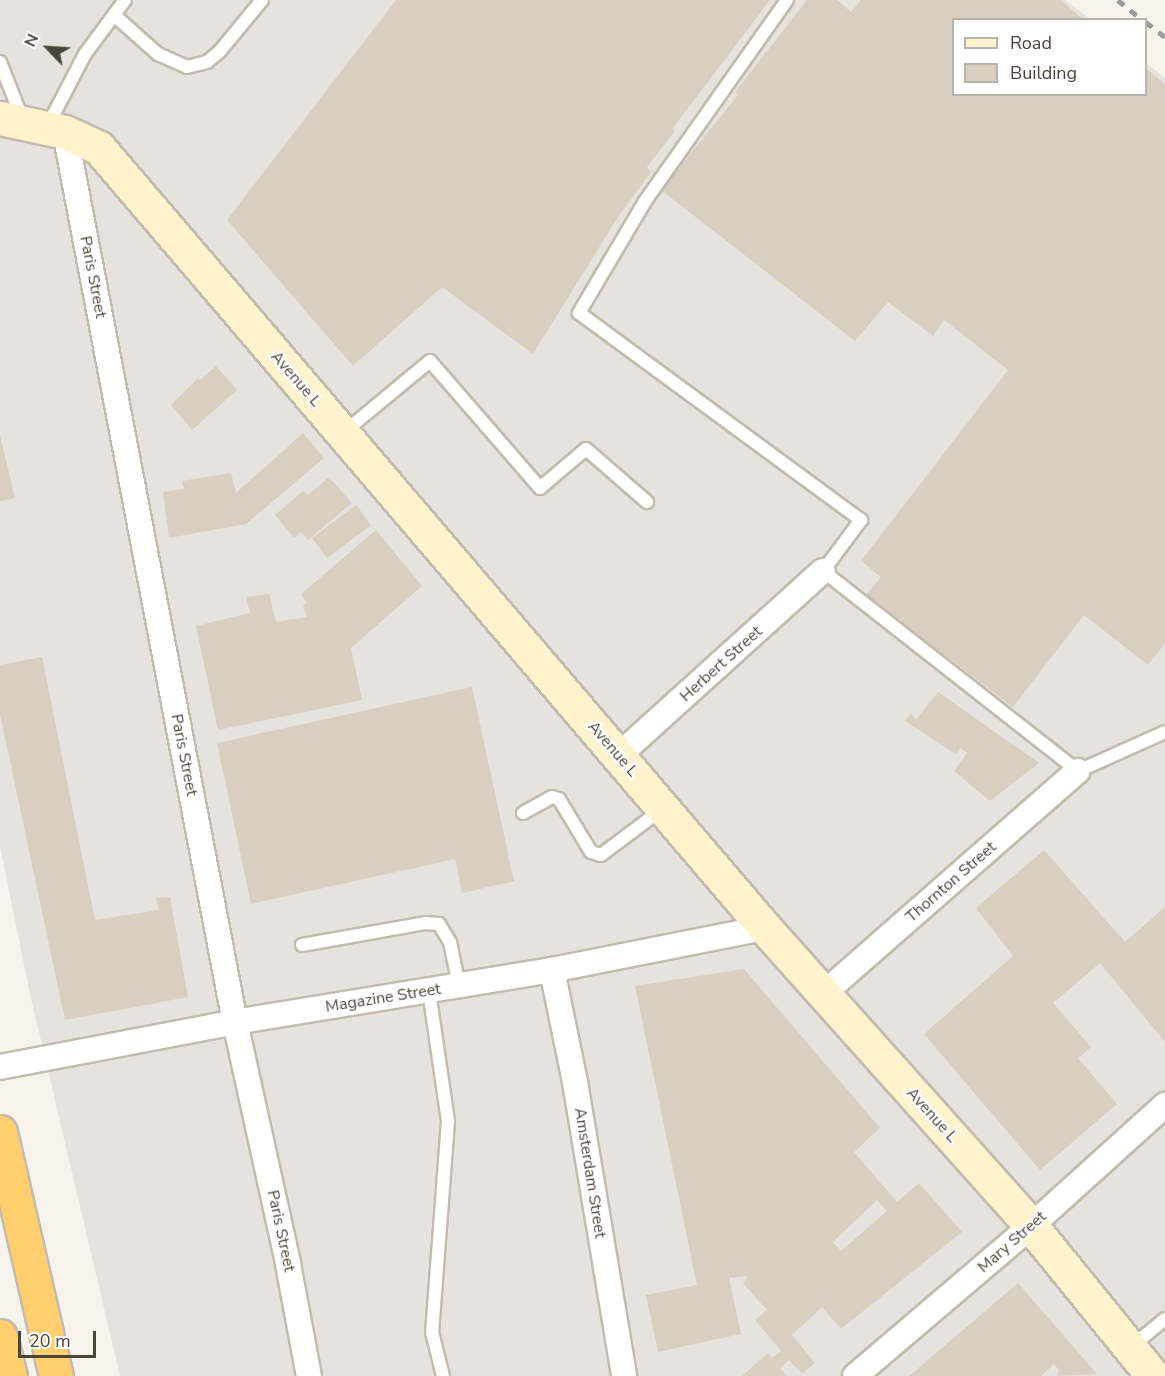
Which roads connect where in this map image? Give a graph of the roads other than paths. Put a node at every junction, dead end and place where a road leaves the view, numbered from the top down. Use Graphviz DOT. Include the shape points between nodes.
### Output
graph roads {
  1 [pos="125,0"];
  2 [pos="262,0"];
  3 [pos="787,0"];
  4 [pos="114,15"];
  5 [pos="0,62"];
  6 [pos="34,126"];
  7 [pos="342,434"];
  8 [pos="647,501"];
  9 [pos="823,571"];
  10 [pos="1165,732"];
  11 [pos="618,756"];
  12 [pos="1078,771"];
  13 [pos="664,807"];
  14 [pos="523,813"];
  15 [pos="765,928"];
  16 [pos="302,945"];
  17 [pos="552,970"];
  18 [pos="459,986"];
  19 [pos="429,991"];
  20 [pos="824,993"];
  21 [pos="235,1022"];
  22 [pos="0,1067"];
  23 [pos="1165,1105"];
  24 [pos="0,1132"];
  25 [pos="1031,1226"];
  26 [pos="26,1245"];
  27 [pos="1165,1319"];
  28 [pos="0,1336"];
  29 [pos="1130,1348"];
  30 [pos="10,1376"];
  31 [pos="56,1376"];
  32 [pos="77,1376"];
  33 [pos="309,1376"];
  34 [pos="443,1376"];
  35 [pos="624,1376"];
  36 [pos="855,1376"];
  37 [pos="1152,1376"];
  1 -- 4 [label="lane"];
  2 -- 4 [label="lane" via="220,51 207,62 187,67 158,54"];
  3 -- 9 [label="lane" via="644,203 579,313 861,520"];
  4 -- 6 [label="lane"];
  5 -- 6 [label="lane"];
  6 -- 7 [label="street, Avenue L" via="99,148"];
  6 -- 21 [label="street, Paris Street"];
  7 -- 8 [label="lane" via="430,361 540,488 586,449"];
  7 -- 11 [label="street, Avenue L"];
  9 -- 11 [label="street, Herbert Street"];
  9 -- 12 [label="lane"];
  10 -- 12 [label="lane"];
  11 -- 13 [label="street, Avenue L"];
  12 -- 20 [label="street, Thornton Street"];
  13 -- 14 [label="lane" via="601,855 591,852 559,799 552,797"];
  13 -- 15 [label="street, Avenue L"];
  15 -- 17 [label="street, Magazine Street"];
  15 -- 20 [label="street, Avenue L"];
  16 -- 18 [label="lane" via="425,923 439,924 450,942"];
  17 -- 18 [label="street, Magazine Street"];
  17 -- 35 [label="street, Amsterdam Street" via="575,1082"];
  18 -- 19 [label="street, Magazine Street"];
  19 -- 21 [label="street, Magazine Street"];
  19 -- 34 [label="lane" via="448,1121 432,1332"];
  20 -- 25 [label="street, Avenue L"];
  21 -- 22 [label="street, Magazine Street"];
  21 -- 33 [label="street, Paris Street"];
  23 -- 25 [label="street, Mary Street"];
  24 -- 26 [label="highway"];
  25 -- 29 [label="street, Avenue L"];
  25 -- 36 [label="street, Mary Street"];
  26 -- 31 [label="highway"];
  26 -- 32 [label="highway"];
  27 -- 29 [label="lane"];
  28 -- 30 [label="highway"];
  29 -- 37 [label="street, Avenue L"];
}
